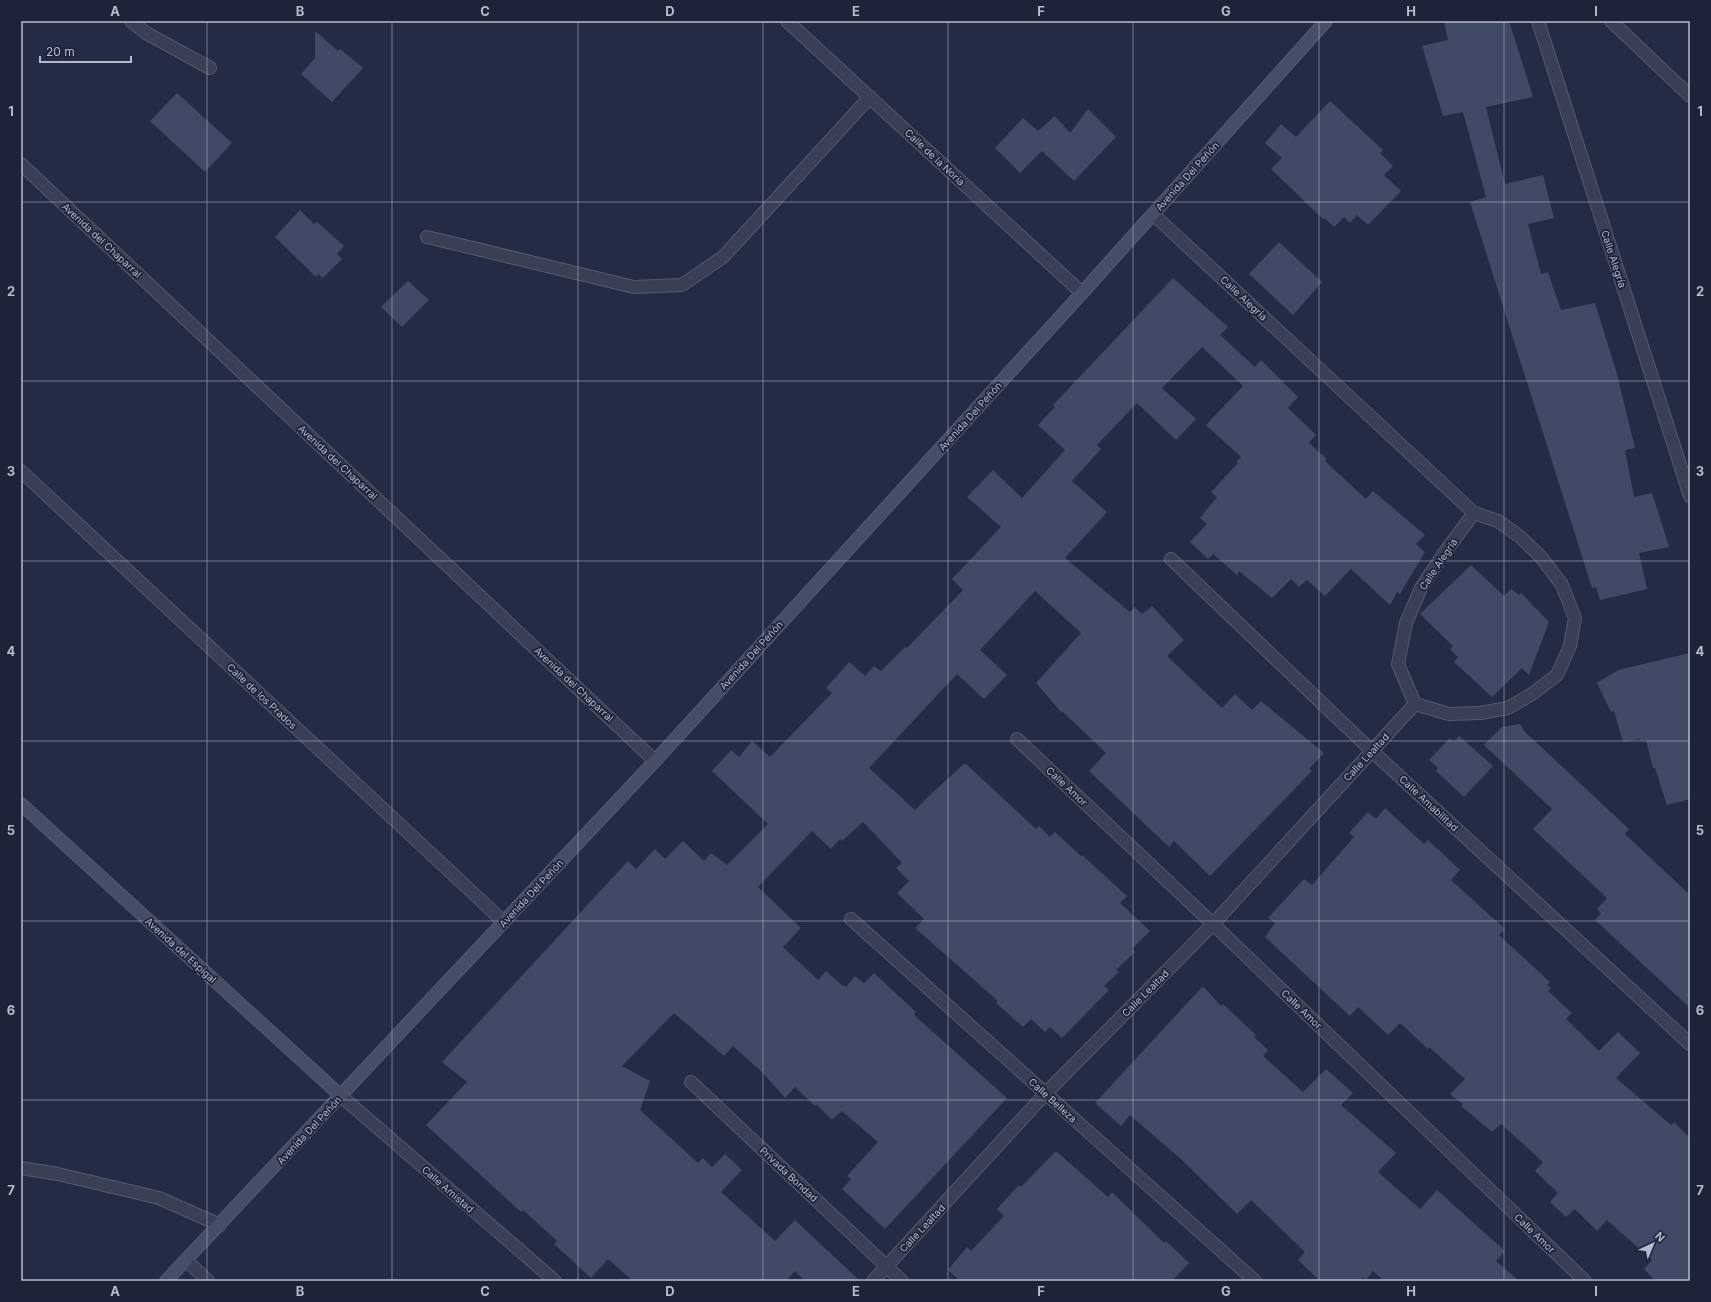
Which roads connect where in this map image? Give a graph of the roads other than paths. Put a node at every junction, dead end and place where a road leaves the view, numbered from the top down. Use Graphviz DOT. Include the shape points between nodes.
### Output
graph roads {
  1 [pos="131,21"];
  2 [pos="787,21"];
  3 [pos="1326,21"];
  4 [pos="1538,21"];
  5 [pos="1611,21"];
  6 [pos="210,68"];
  7 [pos="1690,96"];
  8 [pos="870,97"];
  9 [pos="21,164"];
  10 [pos="1153,214"];
  11 [pos="427,237"];
  12 [pos="1082,293"];
  13 [pos="21,471"];
  14 [pos="1690,496"];
  15 [pos="1474,513"];
  16 [pos="1171,559"];
  17 [pos="1415,704"];
  18 [pos="1017,739"];
  19 [pos="1372,751"];
  20 [pos="655,761"];
  21 [pos="21,804"];
  22 [pos="851,919"];
  23 [pos="504,922"];
  24 [pos="1213,924"];
  25 [pos="1690,1044"];
  26 [pos="691,1082"];
  27 [pos="1046,1093"];
  28 [pos="341,1096"];
  29 [pos="21,1168"];
  30 [pos="220,1225"];
  31 [pos="186,1260"];
  32 [pos="886,1266"];
  33 [pos="166,1281"];
  34 [pos="208,1281"];
  35 [pos="555,1281"];
  36 [pos="873,1281"];
  37 [pos="902,1281"];
  38 [pos="1255,1281"];
  39 [pos="1585,1281"];
  1 -- 6 [label="street" via="146,33"];
  2 -- 8 [label="street, Calle de la Noria"];
  3 -- 10 [label="street, Avenida Del Peñón"];
  4 -- 14 [label="street, Calle Alegría"];
  5 -- 7 [label="street"];
  8 -- 11 [label="street" via="724,257 682,285 634,286"];
  8 -- 12 [label="street, Calle de la Noria"];
  9 -- 20 [label="street, Avenida del Chaparral"];
  10 -- 12 [label="street, Avenida Del Peñón"];
  10 -- 15 [label="street, Calle Alegría"];
  12 -- 20 [label="street, Avenida Del Peñón"];
  13 -- 23 [label="street, Calle de los Prados"];
  15 -- 17 [label="street, Calle Alegría" via="1421,588 1406,623 1398,664"];
  15 -- 17 [label="street, Calle Alegría" via="1498,522 1519,536 1550,568 1562,586 1575,618 1570,646 1557,675 1508,708 1480,713 1449,714"];
  16 -- 19 [label="street, Calle Amabilitad"];
  17 -- 19 [label="street, Calle Lealtad"];
  18 -- 24 [label="street, Calle Amor"];
  19 -- 24 [label="street, Calle Lealtad"];
  19 -- 25 [label="street, Calle Amabilitad"];
  20 -- 23 [label="street, Avenida Del Peñón"];
  21 -- 28 [label="street, Avenida del Espigal"];
  22 -- 27 [label="street, Calle Belleza"];
  23 -- 28 [label="street, Avenida Del Peñón"];
  24 -- 27 [label="street, Calle Lealtad"];
  24 -- 39 [label="street, Calle Amor"];
  26 -- 32 [label="street, Privada Bondad"];
  27 -- 32 [label="street, Calle Lealtad"];
  27 -- 38 [label="street, Calle Belleza"];
  28 -- 30 [label="street, Avenida Del Peñón"];
  28 -- 35 [label="street, Calle Amistad"];
  29 -- 30 [label="street" via="160,1198"];
  30 -- 31 [label="street, Avenida Del Peñón"];
  31 -- 33 [label="street, Avenida Del Peñón"];
  31 -- 34 [label="street"];
  32 -- 36 [label="street, Calle Lealtad"];
  32 -- 37 [label="street, Privada Bondad"];
}
